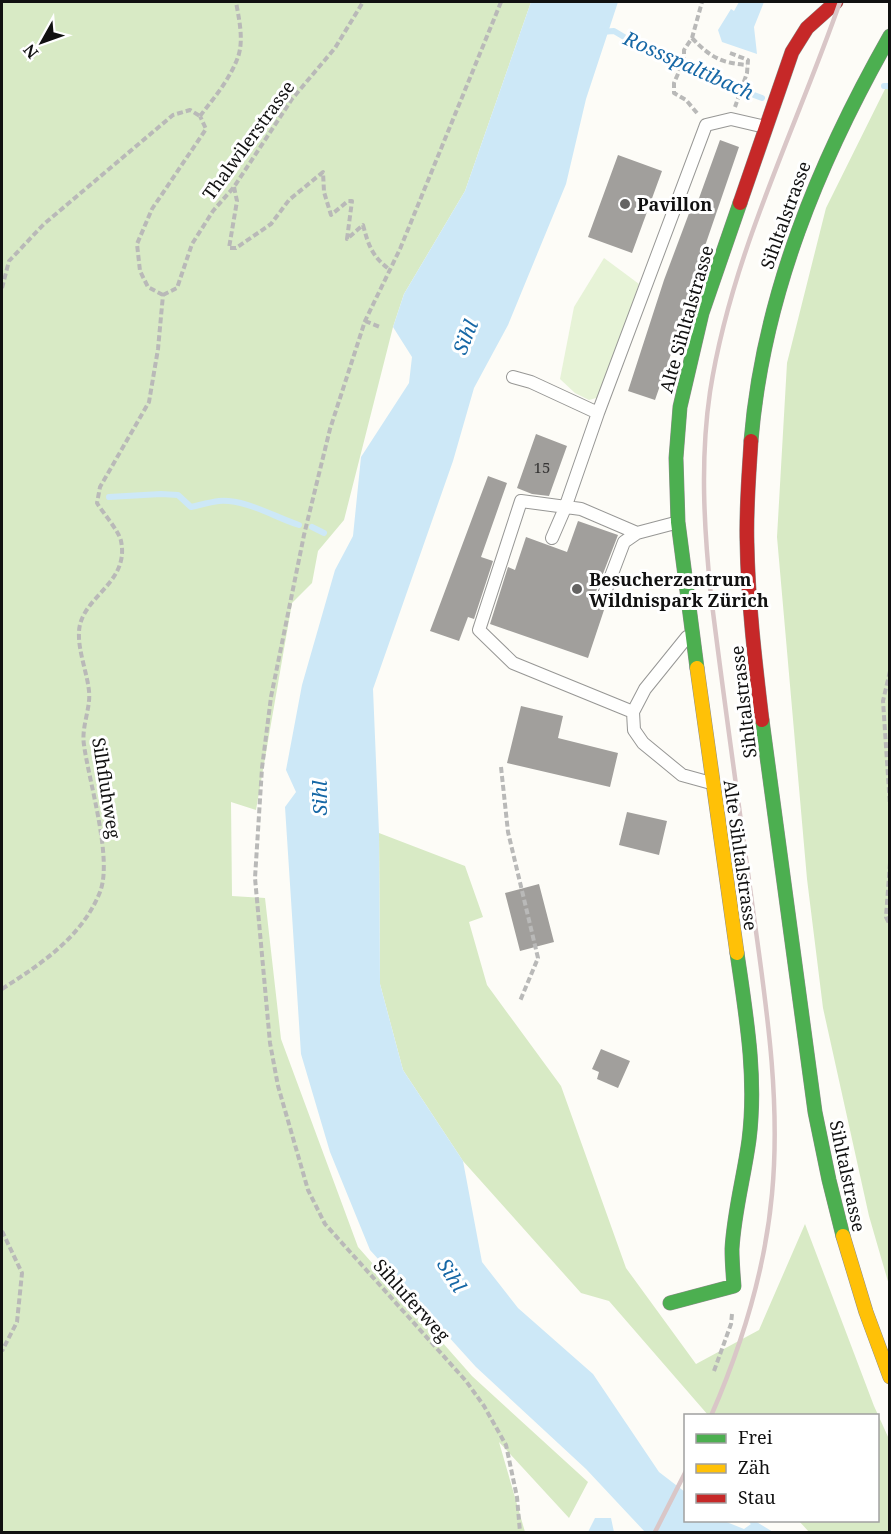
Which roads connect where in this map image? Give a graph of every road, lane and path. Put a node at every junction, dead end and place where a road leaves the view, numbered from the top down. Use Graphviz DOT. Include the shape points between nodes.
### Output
graph roads {
  1 [pos="236,2"];
  2 [pos="363,2"];
  3 [pos="501,2"];
  4 [pos="702,2"];
  5 [pos="836,2"];
  6 [pos="889,33"];
  7 [pos="692,38"];
  8 [pos="730,53"];
  9 [pos="747,65"];
  10 [pos="735,107"];
  11 [pos="200,116"];
  12 [pos="706,125"];
  13 [pos="766,127"];
  14 [pos="234,187"];
  15 [pos="390,270"];
  16 [pos="2,288"];
  17 [pos="163,295"];
  18 [pos="365,321"];
  19 [pos="380,327"];
  20 [pos="513,377"];
  21 [pos="598,413"];
  22 [pos="565,508"];
  23 [pos="678,522"];
  24 [pos="637,533"];
  25 [pos="552,538"];
  26 [pos="602,600"];
  27 [pos="692,632"];
  28 [pos="890,671"];
  29 [pos="633,712"];
  30 [pos="501,767"];
  31 [pos="712,783"];
  32 [pos="890,806"];
  33 [pos="890,863"];
  34 [pos="890,925"];
  35 [pos="2,989"];
  36 [pos="520,1001"];
  37 [pos="2,1231"];
  38 [pos="734,1286"];
  39 [pos="670,1304"];
  40 [pos="2,1351"];
  41 [pos="714,1371"];
  42 [pos="890,1377"];
  43 [pos="520,1533"];
  1 -- 11 [label="path" via="241,25 238,56"];
  2 -- 14 [label="path, Thalwilerstrasse" via="335,48 291,99"];
  3 -- 15 [label="path, Sihluferweg"];
  4 -- 7 [label="path"];
  5 -- 13 [label="street, Alte Sihltalstrasse" via="799,39"];
  6 -- 42 [label="street, Sihltalstrasse" via="829,150 783,271 768,328 754,410 747,534 755,664 815,1112 842,1235"];
  7 -- 9 [label="path" via="714,58"];
  7 -- 12 [label="path" via="684,50 674,93 686,100"];
  8 -- 9 [label="path" via="748,60"];
  9 -- 10 [label="path"];
  11 -- 16 [label="path" via="190,110 173,115 44,224 9,261"];
  11 -- 17 [label="path" via="206,129 152,209 137,244 140,271 148,287"];
  12 -- 13 [label="lane" via="731,119"];
  12 -- 21 [label="lane"];
  13 -- 23 [label="street, Alte Sihltalstrasse" via="691,356 677,438"];
  14 -- 15 [label="path" via="237,201 229,249 270,224 289,200 323,172 331,215 352,201 347,239 363,225 370,250"];
  14 -- 17 [label="path, Thalwilerstrasse" via="192,244 177,288"];
  15 -- 18 [label="path, Sihluferweg"];
  17 -- 35 [label="path, Silhfluhweg" via="149,402 100,487 97,503 121,540 122,561 116,576 83,616 79,632 89,693 83,741 105,862 101,891 80,927 42,963"];
  18 -- 19 [label="path"];
  18 -- 43 [label="path, Sihluferweg" via="330,429 271,697 255,878 264,997 278,1086 308,1190 325,1224 484,1406 506,1445"];
  20 -- 21 [label="lane"];
  21 -- 22 [label="lane"];
  22 -- 24 [label="lane" via="582,509"];
  22 -- 25 [label="lane"];
  22 -- 29 [label="lane" via="521,501 479,630 513,663"];
  23 -- 24 [label="lane"];
  23 -- 27 [label="street, Alte Sihltalstrasse"];
  24 -- 26 [label="lane" via="624,542"];
  27 -- 29 [label="lane" via="645,690"];
  27 -- 31 [label="street, Alte Sihltalstrasse"];
  28 -- 32 [label="path" via="883,701"];
  29 -- 31 [label="lane" via="634,730 642,743 682,775"];
  30 -- 36 [label="path" via="508,832 538,958"];
  31 -- 38 [label="street, Alte Sihltalstrasse" via="749,1035 752,1092 749,1140 732,1250"];
  33 -- 34 [label="path" via="886,917"];
  37 -- 40 [label="path" via="22,1273 17,1322"];
  38 -- 39 [label="street"];
  38 -- 41 [label="path" via="731,1324"];
}
